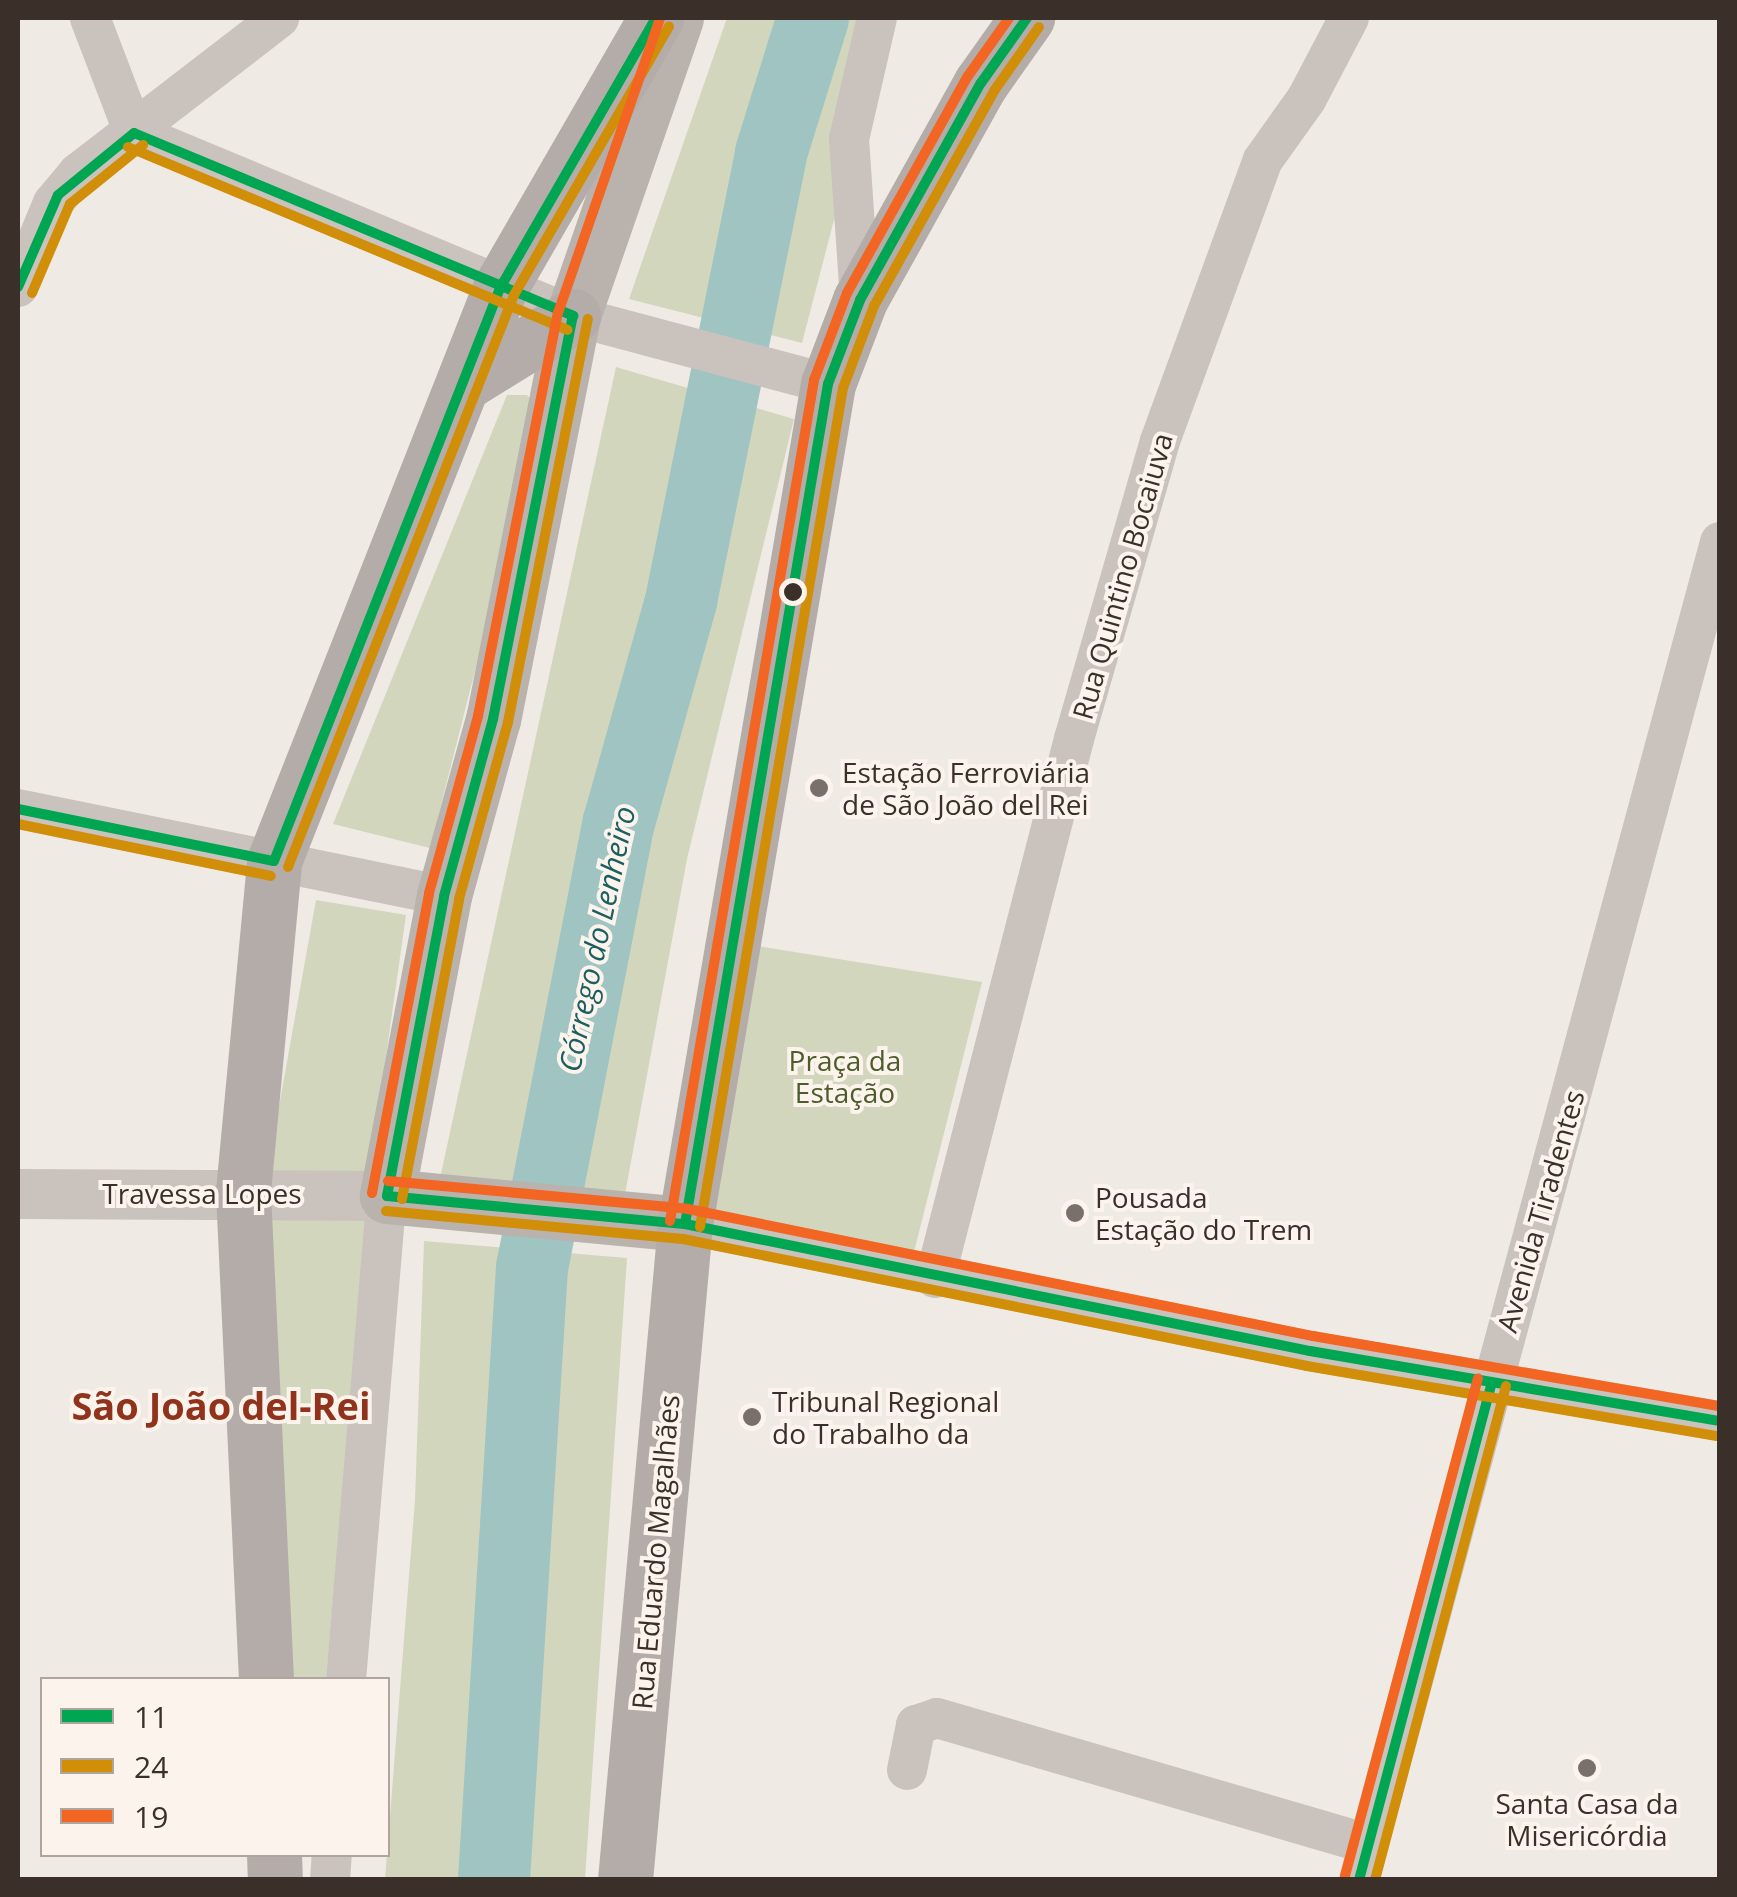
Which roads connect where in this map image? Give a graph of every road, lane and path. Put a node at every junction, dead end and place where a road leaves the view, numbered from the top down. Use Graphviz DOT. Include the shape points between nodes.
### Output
graph roads {
  1 [pos="64,18"];
  2 [pos="90,18"];
  3 [pos="279,18"];
  4 [pos="656,18"];
  5 [pos="676,18"];
  6 [pos="877,18"];
  7 [pos="1027,18"];
  8 [pos="1349,18"];
  9 [pos="107,73"];
  10 [pos="134,132"];
  11 [pos="18,286"];
  12 [pos="500,288"];
  13 [pos="860,300"];
  14 [pos="580,318"];
  15 [pos="466,382"];
  16 [pos="828,384"];
  17 [pos="1720,542"];
  18 [pos="18,809"];
  19 [pos="274,861"];
  20 [pos="444,896"];
  21 [pos="243,1190"];
  22 [pos="18,1194"];
  23 [pos="402,1197"];
  24 [pos="684,1224"];
  25 [pos="935,1278"];
  26 [pos="1492,1382"];
  27 [pos="1720,1420"];
  28 [pos="266,1677"];
  29 [pos="346,1677"];
  30 [pos="907,1770"];
  31 [pos="1364,1862"];
  32 [pos="625,1880"];
  1 -- 9 [label="street"];
  2 -- 9 [label="street"];
  3 -- 10 [label="street"];
  4 -- 12 [label="highway"];
  5 -- 14 [label="main road"];
  6 -- 13 [label="street" via="849,139"];
  7 -- 13 [label="highway, Rua Eduardo Magalhães" via="982,83"];
  8 -- 25 [label="street, Rua Quintino Bocaiuva" via="1263,160 1160,441 1074,739"];
  9 -- 10 [label="street"];
  10 -- 11 [label="street" via="58,194"];
  10 -- 12 [label="street"];
  12 -- 14 [label="street"];
  12 -- 15 [label="highway"];
  13 -- 16 [label="highway, Rua Eduardo Magalhães"];
  14 -- 15 [label="highway"];
  14 -- 16 [label="street"];
  14 -- 20 [label="main road" via="492,718"];
  15 -- 19 [label="highway"];
  16 -- 24 [label="highway, Rua Eduardo Magalhães"];
  17 -- 26 [label="street, Avenida Tiradentes"];
  18 -- 19 [label="street"];
  19 -- 20 [label="street"];
  19 -- 21 [label="highway"];
  20 -- 23 [label="main road"];
  21 -- 22 [label="street, Travessa Lopes"];
  21 -- 23 [label="street, Travessa Lopes"];
  21 -- 28 [label="highway"];
  23 -- 24 [label="main road"];
  23 -- 29 [label="street"];
  24 -- 25 [label="street"];
  24 -- 32 [label="highway, Rua Eduardo Magalhães"];
  25 -- 26 [label="street"];
  26 -- 27 [label="street"];
  26 -- 31 [label="street, Avenida Tiradentes"];
  30 -- 31 [label="street" via="916,1726 937,1718"];
}
